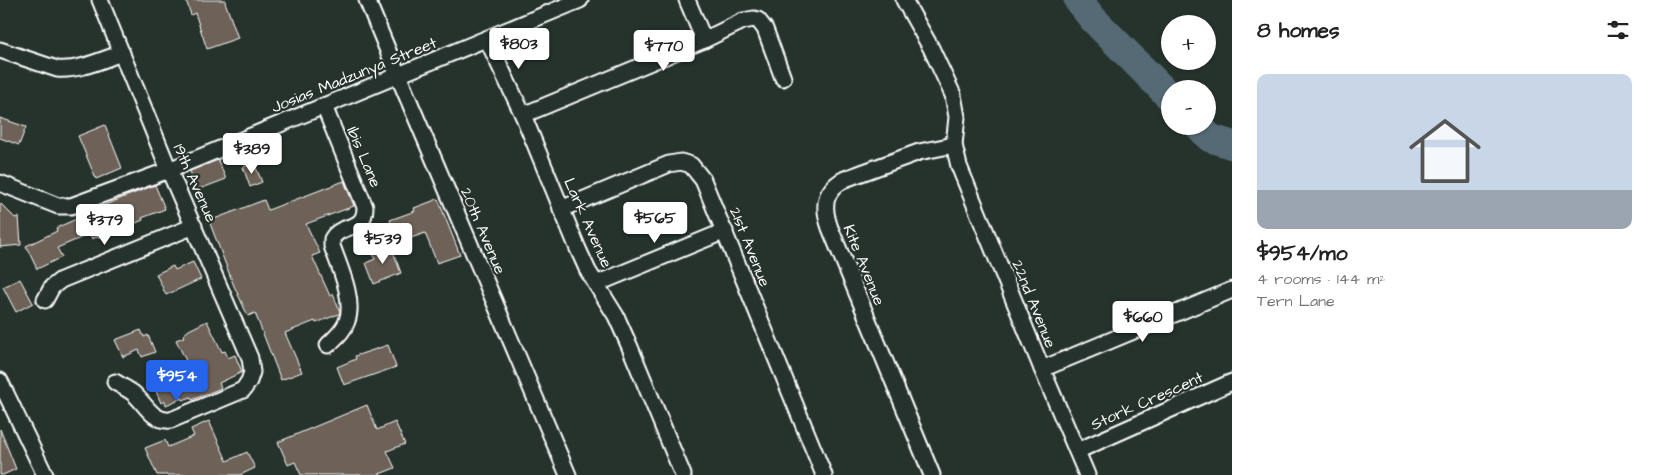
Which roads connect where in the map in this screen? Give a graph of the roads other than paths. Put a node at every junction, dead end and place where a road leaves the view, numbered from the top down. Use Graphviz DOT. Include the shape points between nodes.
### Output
graph roads {
  1 [pos="100,0"];
  2 [pos="367,0"];
  3 [pos="580,0"];
  4 [pos="687,0"];
  5 [pos="904,0"];
  6 [pos="487,39"];
  7 [pos="704,40"];
  8 [pos="0,50"];
  9 [pos="122,53"];
  10 [pos="398,75"];
  11 [pos="784,78"];
  12 [pos="324,106"];
  13 [pos="524,115"];
  14 [pos="954,145"];
  15 [pos="169,170"];
  16 [pos="0,183"];
  17 [pos="561,209"];
  18 [pos="194,226"];
  19 [pos="725,231"];
  20 [pos="596,284"];
  21 [pos="1232,290"];
  22 [pos="45,300"];
  23 [pos="328,345"];
  24 [pos="1042,370"];
  25 [pos="0,381"];
  26 [pos="115,382"];
  27 [pos="1232,382"];
  28 [pos="1077,451"];
  29 [pos="45,475"];
  30 [pos="568,475"];
  31 [pos="683,475"];
  32 [pos="824,475"];
  33 [pos="932,475"];
  34 [pos="1087,475"];
  1 -- 9 [label="street, 19th Avenue"];
  2 -- 10 [label="street, 20th Avenue"];
  3 -- 6 [label="street, Josias Madzunya Street"];
  4 -- 7 [label="street"];
  5 -- 14 [label="street" via="953,95 957,117"];
  6 -- 10 [label="street, Josias Madzunya Street"];
  6 -- 13 [label="street, Lark Avenue"];
  7 -- 11 [label="street" via="742,21 758,20 765,29"];
  7 -- 13 [label="street"];
  8 -- 9 [label="street" via="64,69"];
  9 -- 15 [label="street, 19th Avenue"];
  10 -- 12 [label="street, Josias Madzunya Street"];
  10 -- 30 [label="street, 20th Avenue"];
  12 -- 15 [label="street, Josias Madzunya Street"];
  12 -- 23 [label="street, Ibis Lane" via="365,207 361,222 338,232 332,239 349,311 344,327"];
  13 -- 17 [label="street, Lark Avenue"];
  14 -- 24 [label="street, 22nd Avenue" via="959,166"];
  14 -- 33 [label="street, Kite Avenue" via="919,152 845,179 829,191 826,200 830,228"];
  15 -- 16 [label="street, Josias Madzunya Street" via="64,207"];
  15 -- 18 [label="street, 19th Avenue"];
  17 -- 19 [label="street, 21st Avenue" via="669,164 685,163 694,167 703,180"];
  17 -- 20 [label="street, Lark Avenue"];
  18 -- 22 [label="street" via="61,280 52,287"];
  18 -- 26 [label="street, 19th Avenue" via="252,363 249,381 239,392 167,420 155,416 133,394"];
  19 -- 20 [label="street"];
  19 -- 32 [label="street, 21st Avenue"];
  20 -- 31 [label="street, Lark Avenue" via="629,344"];
  21 -- 24 [label="street"];
  24 -- 28 [label="street, 22nd Avenue"];
  25 -- 29 [label="street"];
  27 -- 28 [label="street, Stork Crescent"];
  28 -- 34 [label="street, 22nd Avenue"];
}
